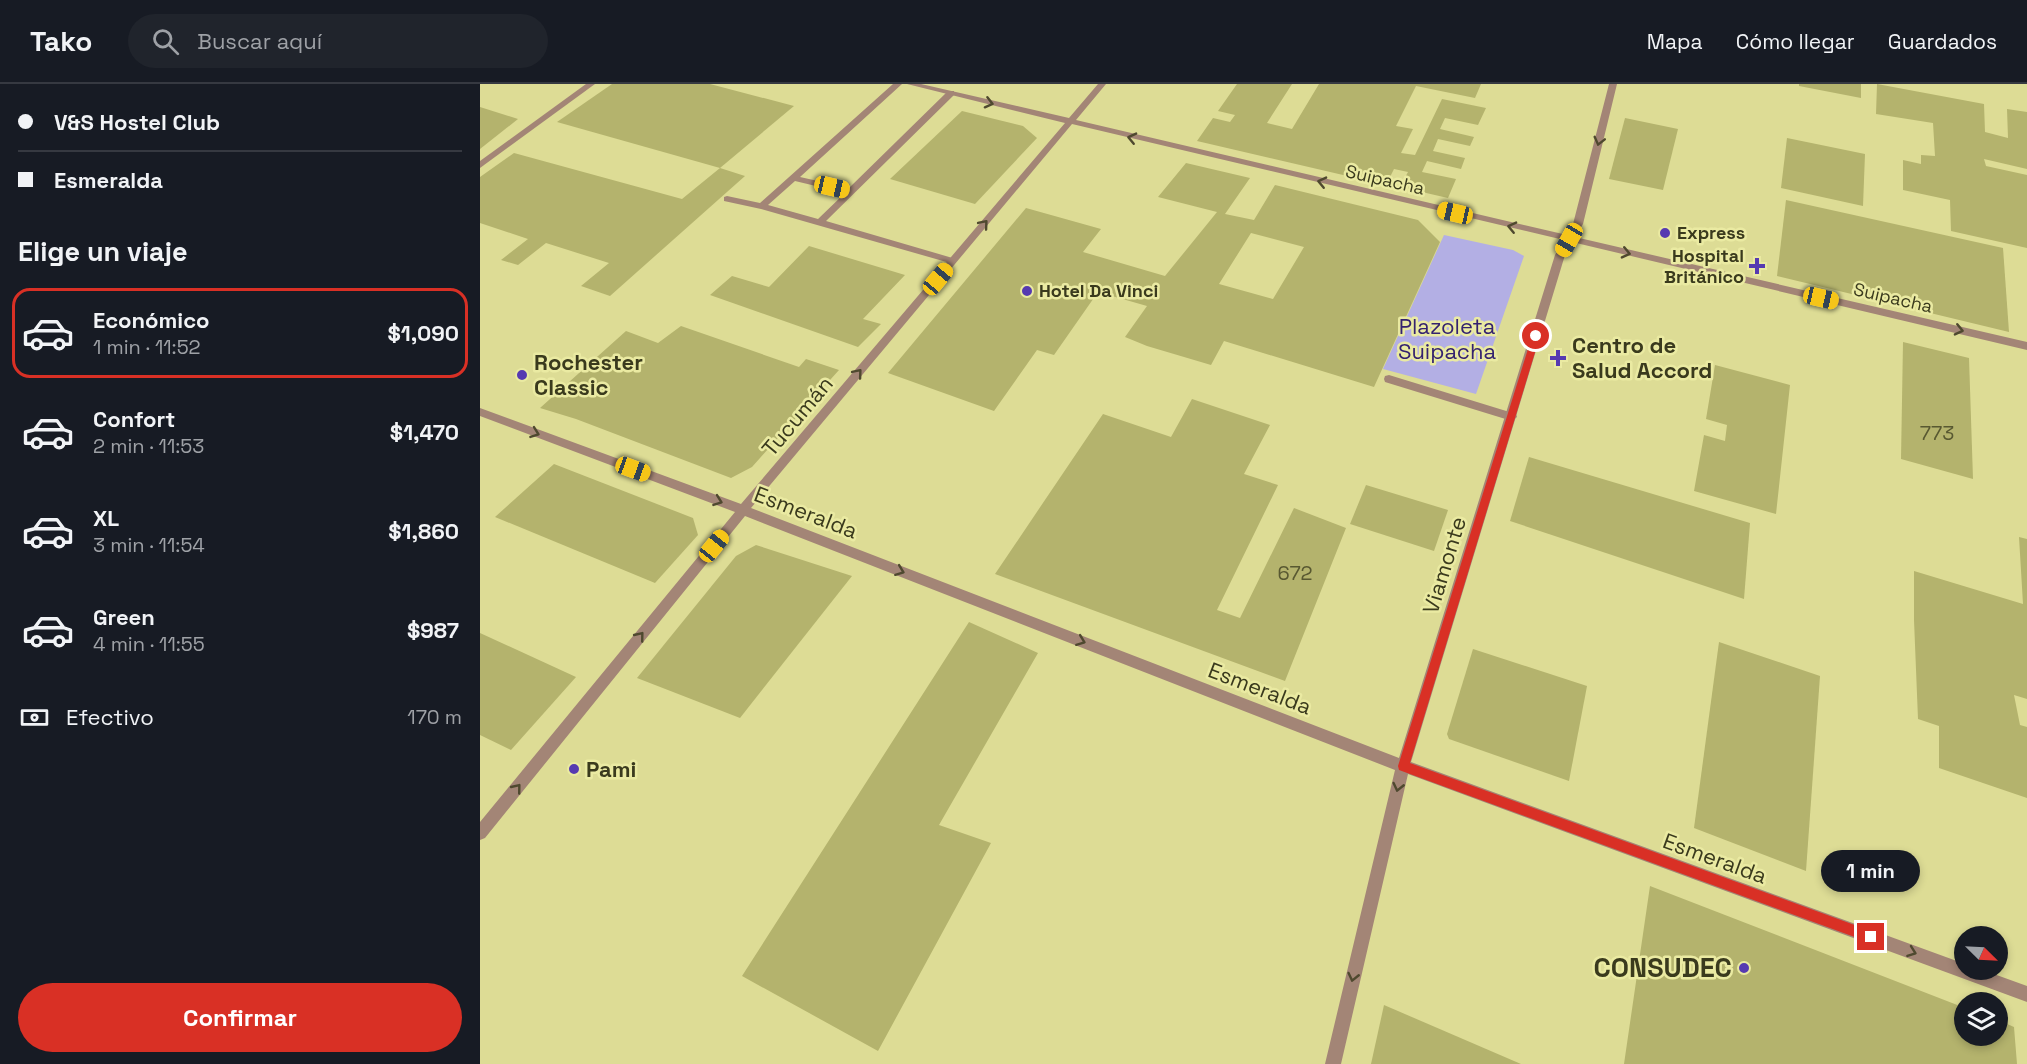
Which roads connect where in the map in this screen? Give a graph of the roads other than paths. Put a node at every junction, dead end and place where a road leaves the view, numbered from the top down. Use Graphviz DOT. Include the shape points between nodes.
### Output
graph roads {
  1 [pos="591,84"];
  2 [pos="898,84"];
  3 [pos="911,84"];
  4 [pos="1102,84"];
  5 [pos="1613,84"];
  6 [pos="951,93"];
  7 [pos="1070,123"];
  8 [pos="480,165"];
  9 [pos="795,178"];
  10 [pos="850,191"];
  11 [pos="727,200"];
  12 [pos="762,206"];
  13 [pos="819,223"];
  14 [pos="1569,240"];
  15 [pos="953,261"];
  16 [pos="2027,346"];
  17 [pos="1389,379"];
  18 [pos="480,412"];
  19 [pos="1512,417"];
  20 [pos="743,510"];
  21 [pos="1403,766"];
  22 [pos="480,833"];
  23 [pos="2027,994"];
  24 [pos="1333,1064"];
  1 -- 8 [label="street"];
  2 -- 9 [label="street"];
  3 -- 6 [label="street, Suipacha"];
  4 -- 7 [label="street, Tucumán"];
  5 -- 14 [label="street, Viamonte, one-way" via="1578,224"];
  6 -- 7 [label="street, Suipacha, one-way"];
  6 -- 10 [label="street"];
  14 -- 7 [label="street, Suipacha, one-way"];
  15 -- 7 [label="street, Tucumán, one-way"];
  9 -- 10 [label="street"];
  9 -- 12 [label="street"];
  10 -- 13 [label="street"];
  11 -- 12 [label="street"];
  12 -- 13 [label="street"];
  13 -- 15 [label="street"];
  14 -- 16 [label="street, Suipacha, one-way"];
  14 -- 19 [label="street, Viamonte" via="1560,255"];
  20 -- 15 [label="street, Tucumán, one-way"];
  17 -- 19 [label="street"];
  18 -- 20 [label="street, Esmeralda, one-way"];
  19 -- 21 [label="street, Viamonte"];
  20 -- 21 [label="street, Esmeralda, one-way"];
  22 -- 20 [label="street, Tucumán, one-way"];
  21 -- 23 [label="street, Esmeralda, one-way"];
  21 -- 24 [label="street, Viamonte, one-way"];
}
